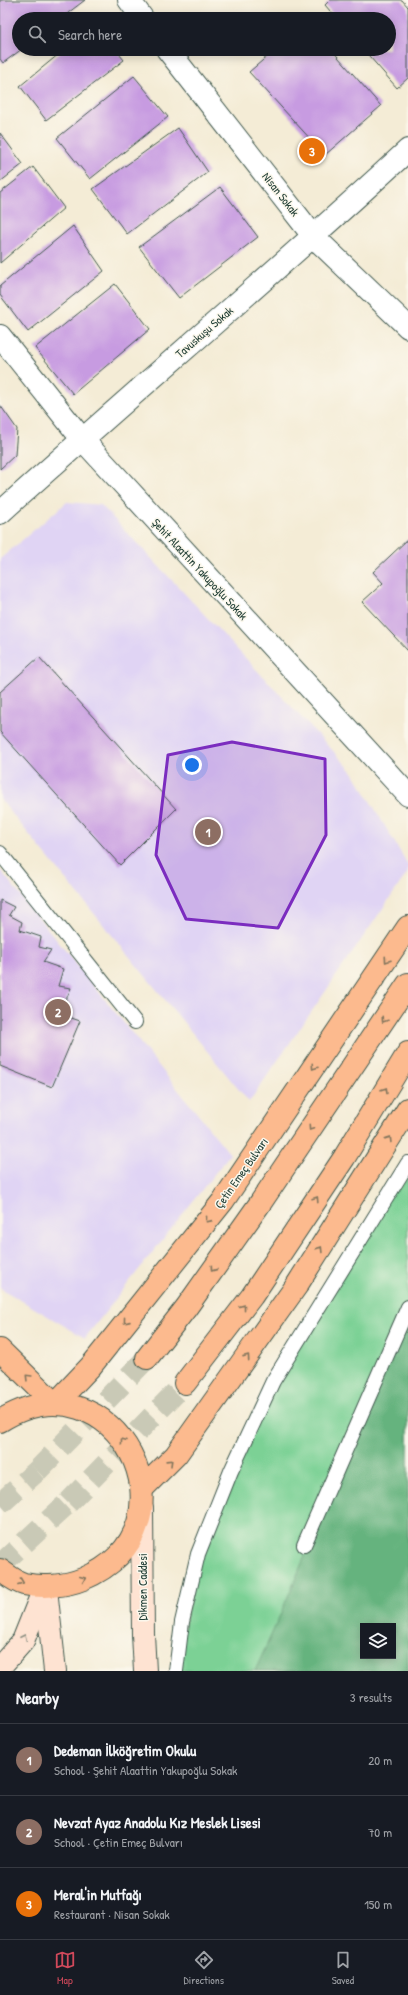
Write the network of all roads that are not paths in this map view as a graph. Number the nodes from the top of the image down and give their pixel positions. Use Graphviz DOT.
graph roads {
  1 [pos="128,0"];
  2 [pos="138,12"];
  3 [pos="172,56"];
  4 [pos="408,150"];
  5 [pos="314,237"];
  6 [pos="408,327"];
  7 [pos="0,336"];
  8 [pos="82,439"];
  9 [pos="0,513"];
  10 [pos="408,795"];
  11 [pos="0,853"];
  12 [pos="408,927"];
  13 [pos="408,984"];
  14 [pos="136,1022"];
  15 [pos="408,1053"];
  16 [pos="408,1109"];
  17 [pos="408,1163"];
  18 [pos="408,1308"];
  19 [pos="0,1350"];
  20 [pos="147,1358"];
  21 [pos="186,1383"];
  22 [pos="55,1404"];
  23 [pos="0,1421"];
  24 [pos="142,1496"];
  25 [pos="304,1545"];
  26 [pos="0,1570"];
  27 [pos="45,1586"];
  28 [pos="0,1667"];
  29 [pos="55,1671"];
  30 [pos="145,1671"];
  31 [pos="176,1671"];
  1 -- 2 [label="street"];
  3 -- 5 [label="street, Nisan Sokak"];
  4 -- 5 [label="street, Tavuskuşu Sokak"];
  5 -- 6 [label="street, Nisan Sokak"];
  5 -- 8 [label="street, Tavuskuşu Sokak"];
  7 -- 8 [label="street, Şehit Alaattin Yakupoğlu Sokak"];
  8 -- 9 [label="street, Tavuskuşu Sokak"];
  8 -- 10 [label="street, Şehit Alaattin Yakupoğlu Sokak"];
  11 -- 14 [label="lane"];
  12 -- 22 [label="main road, Çetin Emeç Bulvarı, one-way"];
  13 -- 20 [label="main road, one-way"];
  21 -- 15 [label="main road, one-way"];
  24 -- 16 [label="main road, one-way"];
  17 -- 31 [label="lane"];
  18 -- 25 [label="lane"];
  22 -- 19 [label="main road, one-way"];
  22 -- 23 [label="main road, Dikmen Caddesi"];
  24 -- 22 [label="main road, Dikmen Caddesi, one-way"];
  27 -- 24 [label="main road, Dikmen Caddesi, one-way"];
  24 -- 30 [label="main road, Dikmen Caddesi"];
  26 -- 27 [label="main road, Dikmen Caddesi, one-way"];
  28 -- 27 [label="main road, one-way"];
  27 -- 29 [label="main road"];
}
